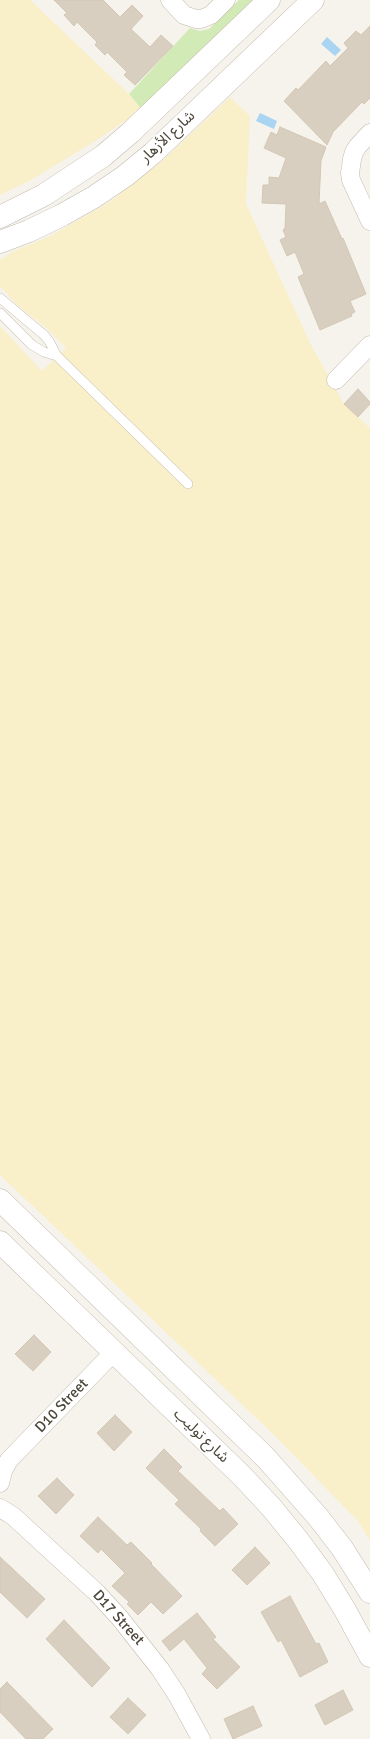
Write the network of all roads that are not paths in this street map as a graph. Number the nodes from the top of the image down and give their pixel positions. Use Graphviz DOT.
graph roads {
  1 [pos="170,0"];
  2 [pos="226,0"];
  3 [pos="269,0"];
  4 [pos="313,0"];
  5 [pos="370,133"];
  6 [pos="0,217"];
  7 [pos="370,221"];
  8 [pos="0,242"];
  9 [pos="0,298"];
  10 [pos="0,313"];
  11 [pos="370,345"];
  12 [pos="57,356"];
  13 [pos="336,380"];
  14 [pos="188,484"];
  15 [pos="0,1200"];
  16 [pos="0,1242"];
  17 [pos="114,1352"];
  18 [pos="216,1408"];
  19 [pos="4,1462"];
  20 [pos="0,1484"];
  21 [pos="0,1488"];
  22 [pos="6,1512"];
  23 [pos="370,1592"];
  24 [pos="370,1656"];
  25 [pos="201,1739"];
  1 -- 2 [label="street"];
  3 -- 6 [label="street, شارع الأزهار"];
  4 -- 8 [label="street, شارع الأزهار"];
  5 -- 7 [label="street"];
  9 -- 12 [label="lane"];
  10 -- 12 [label="lane"];
  11 -- 13 [label="street"];
  12 -- 14 [label="lane"];
  15 -- 18 [label="street, شارع توليب"];
  16 -- 17 [label="street, شارع توليب"];
  17 -- 18 [label="street"];
  17 -- 19 [label="street, D10 Street"];
  17 -- 24 [label="street, شارع توليب"];
  18 -- 23 [label="street, شارع توليب"];
  19 -- 20 [label="street, D10 Street"];
  20 -- 21 [label="street, D10 Street"];
  21 -- 22 [label="street, D17 Street"];
  22 -- 25 [label="street, D17 Street"];
}
